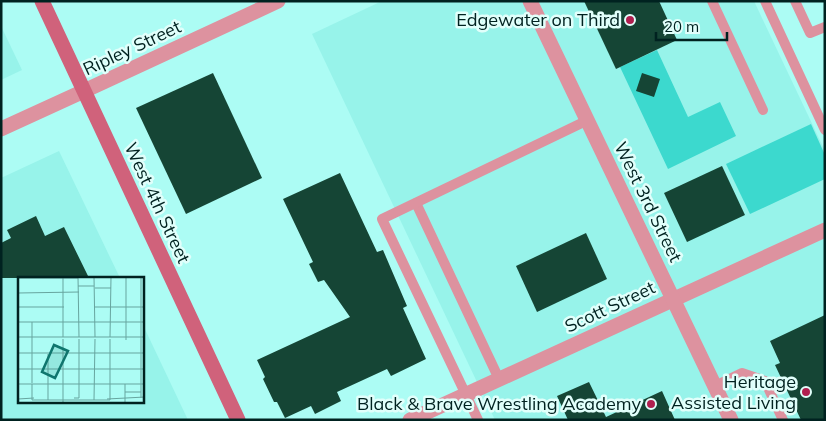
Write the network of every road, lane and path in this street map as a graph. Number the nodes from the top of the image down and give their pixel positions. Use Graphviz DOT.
graph roads {
  1 [pos="42,1"];
  2 [pos="278,1"];
  3 [pos="530,1"];
  4 [pos="712,1"];
  5 [pos="765,1"];
  6 [pos="795,1"];
  7 [pos="825,27"];
  8 [pos="84,91"];
  9 [pos="763,110"];
  10 [pos="588,120"];
  11 [pos="1,129"];
  12 [pos="825,130"];
  13 [pos="416,203"];
  14 [pos="825,230"];
  15 [pos="674,298"];
  16 [pos="499,379"];
  17 [pos="715,386"];
  18 [pos="466,394"];
  19 [pos="238,420"];
  20 [pos="410,420"];
  21 [pos="478,420"];
  22 [pos="731,420"];
  23 [pos="783,420"];
  1 -- 8 [label="main road, West 4th Street"];
  2 -- 8 [label="street, Ripley Street"];
  3 -- 10 [label="street, West 3rd Street"];
  4 -- 9 [label="lane"];
  5 -- 12 [label="lane"];
  6 -- 7 [label="lane"];
  8 -- 11 [label="street, Ripley Street"];
  8 -- 19 [label="main road, West 4th Street"];
  10 -- 13 [label="lane"];
  10 -- 15 [label="street, West 3rd Street"];
  13 -- 16 [label="lane"];
  13 -- 18 [label="lane"];
  14 -- 15 [label="street, Scott Street"];
  15 -- 16 [label="street, Scott Street"];
  15 -- 17 [label="street, West 3rd Street"];
  16 -- 18 [label="street, Scott Street"];
  17 -- 22 [label="street, West 3rd Street"];
  17 -- 23 [label="lane"];
  18 -- 20 [label="street, Scott Street"];
  18 -- 21 [label="lane"];
}
